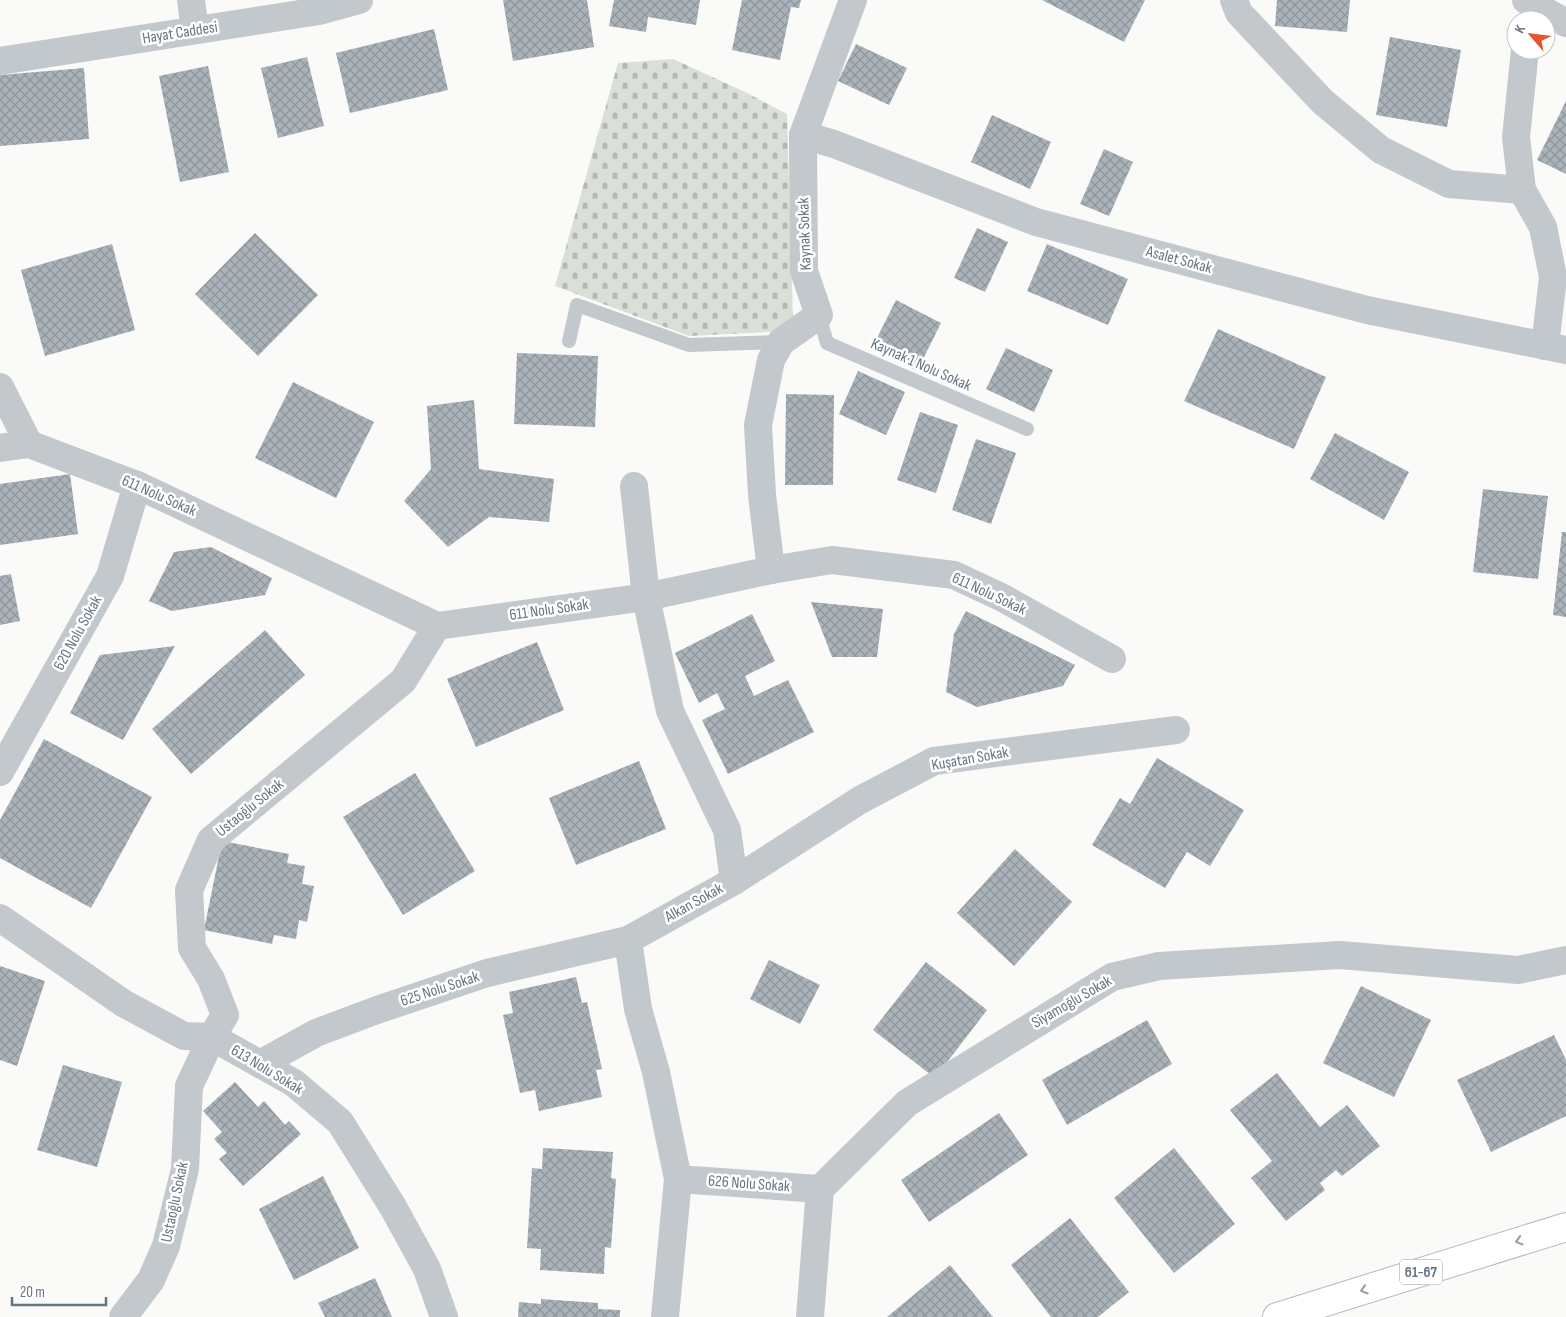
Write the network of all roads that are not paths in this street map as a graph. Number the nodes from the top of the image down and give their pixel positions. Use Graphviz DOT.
graph roads {
  1 [pos="191,0"];
  2 [pos="359,0"];
  3 [pos="853,0"];
  4 [pos="1234,0"];
  5 [pos="1529,8"];
  6 [pos="1566,24"];
  7 [pos="195,30"];
  8 [pos="1524,60"];
  9 [pos="0,61"];
  10 [pos="803,135"];
  11 [pos="1522,190"];
  12 [pos="819,315"];
  13 [pos="569,341"];
  14 [pos="781,342"];
  15 [pos="1556,348"];
  16 [pos="0,387"];
  17 [pos="1026,429"];
  18 [pos="29,444"];
  19 [pos="0,448"];
  20 [pos="137,485"];
  21 [pos="634,486"];
  22 [pos="771,570"];
  23 [pos="646,596"];
  24 [pos="437,626"];
  25 [pos="1112,660"];
  26 [pos="1176,730"];
  27 [pos="0,772"];
  28 [pos="734,881"];
  29 [pos="0,918"];
  30 [pos="628,940"];
  31 [pos="1566,960"];
  32 [pos="212,1037"];
  33 [pos="260,1064"];
  34 [pos="678,1179"];
  35 [pos="820,1189"];
  36 [pos="1566,1227"];
  37 [pos="123,1317"];
  38 [pos="444,1317"];
  39 [pos="665,1317"];
  40 [pos="810,1317"];
  41 [pos="1277,1317"];
  1 -- 7 [label="street"];
  2 -- 7 [label="street, Hayat Caddesi"];
  3 -- 10 [label="street, Kaynak Sokak"];
  4 -- 11 [label="street"];
  5 -- 6 [label="street"];
  7 -- 9 [label="street, Hayat Caddesi"];
  8 -- 11 [label="street"];
  10 -- 12 [label="street, Kaynak Sokak"];
  10 -- 15 [label="street, Asalet Sokak"];
  11 -- 15 [label="street"];
  12 -- 14 [label="street"];
  12 -- 17 [label="lane, Kaynak 1 Nolu Sokak"];
  13 -- 14 [label="lane"];
  14 -- 22 [label="street"];
  16 -- 18 [label="street"];
  18 -- 19 [label="street, 611 Nolu Sokak"];
  18 -- 20 [label="street, 611 Nolu Sokak"];
  20 -- 24 [label="street, 611 Nolu Sokak"];
  20 -- 27 [label="street, 620 Nolu Sokak"];
  21 -- 23 [label="street, Alkan Sokak"];
  22 -- 23 [label="street, 611 Nolu Sokak"];
  22 -- 25 [label="street, 611 Nolu Sokak"];
  23 -- 24 [label="street, 611 Nolu Sokak"];
  23 -- 28 [label="street, Alkan Sokak"];
  24 -- 32 [label="street, Ustaoğlu Sokak"];
  26 -- 28 [label="street, Kuşatan Sokak"];
  28 -- 30 [label="street, Alkan Sokak"];
  29 -- 32 [label="street, 613 Nolu Sokak"];
  30 -- 33 [label="street, 625 Nolu Sokak"];
  30 -- 34 [label="street"];
  31 -- 35 [label="street, Siyamoğlu Sokak"];
  32 -- 33 [label="street, 613 Nolu Sokak"];
  32 -- 37 [label="street, Ustaoğlu Sokak"];
  33 -- 38 [label="street, 613 Nolu Sokak"];
  34 -- 35 [label="street, 626 Nolu Sokak"];
  34 -- 39 [label="street"];
  35 -- 40 [label="street"];
  36 -- 41 [label="main road, 61-67, one-way"];
}
